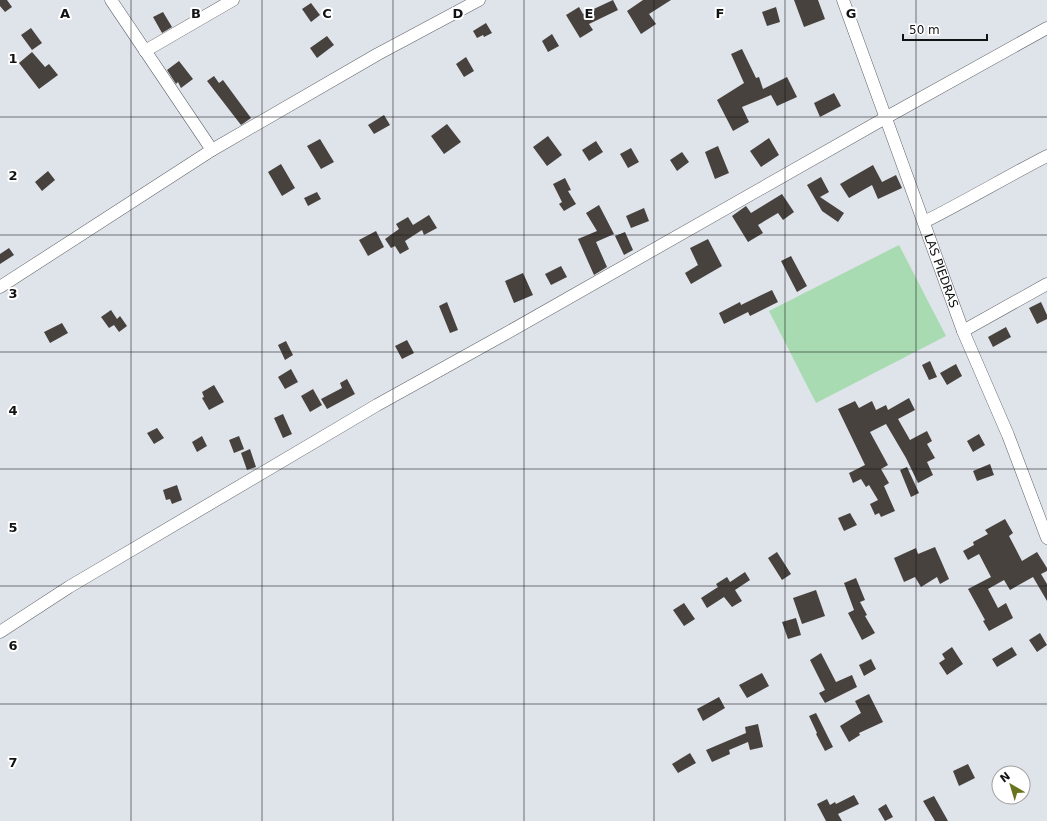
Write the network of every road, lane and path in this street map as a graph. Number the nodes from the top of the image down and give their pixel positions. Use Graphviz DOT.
graph roads {
  1 [pos="111,0"];
  2 [pos="233,0"];
  3 [pos="479,0"];
  4 [pos="843,0"];
  5 [pos="1047,28"];
  6 [pos="145,51"];
  7 [pos="887,117"];
  8 [pos="212,150"];
  9 [pos="1047,156"];
  10 [pos="924,222"];
  11 [pos="1047,284"];
  12 [pos="0,287"];
  13 [pos="963,331"];
  14 [pos="1047,538"];
  15 [pos="0,632"];
  1 -- 6 [label="street"];
  2 -- 6 [label="street"];
  3 -- 8 [label="street"];
  4 -- 7 [label="street, LAS PIEDRAS"];
  5 -- 7 [label="street"];
  6 -- 8 [label="street"];
  7 -- 10 [label="street, LAS PIEDRAS"];
  7 -- 15 [label="street"];
  8 -- 12 [label="street"];
  9 -- 10 [label="street"];
  10 -- 13 [label="street, LAS PIEDRAS"];
  11 -- 13 [label="street"];
  13 -- 14 [label="street, LAS PIEDRAS"];
}
